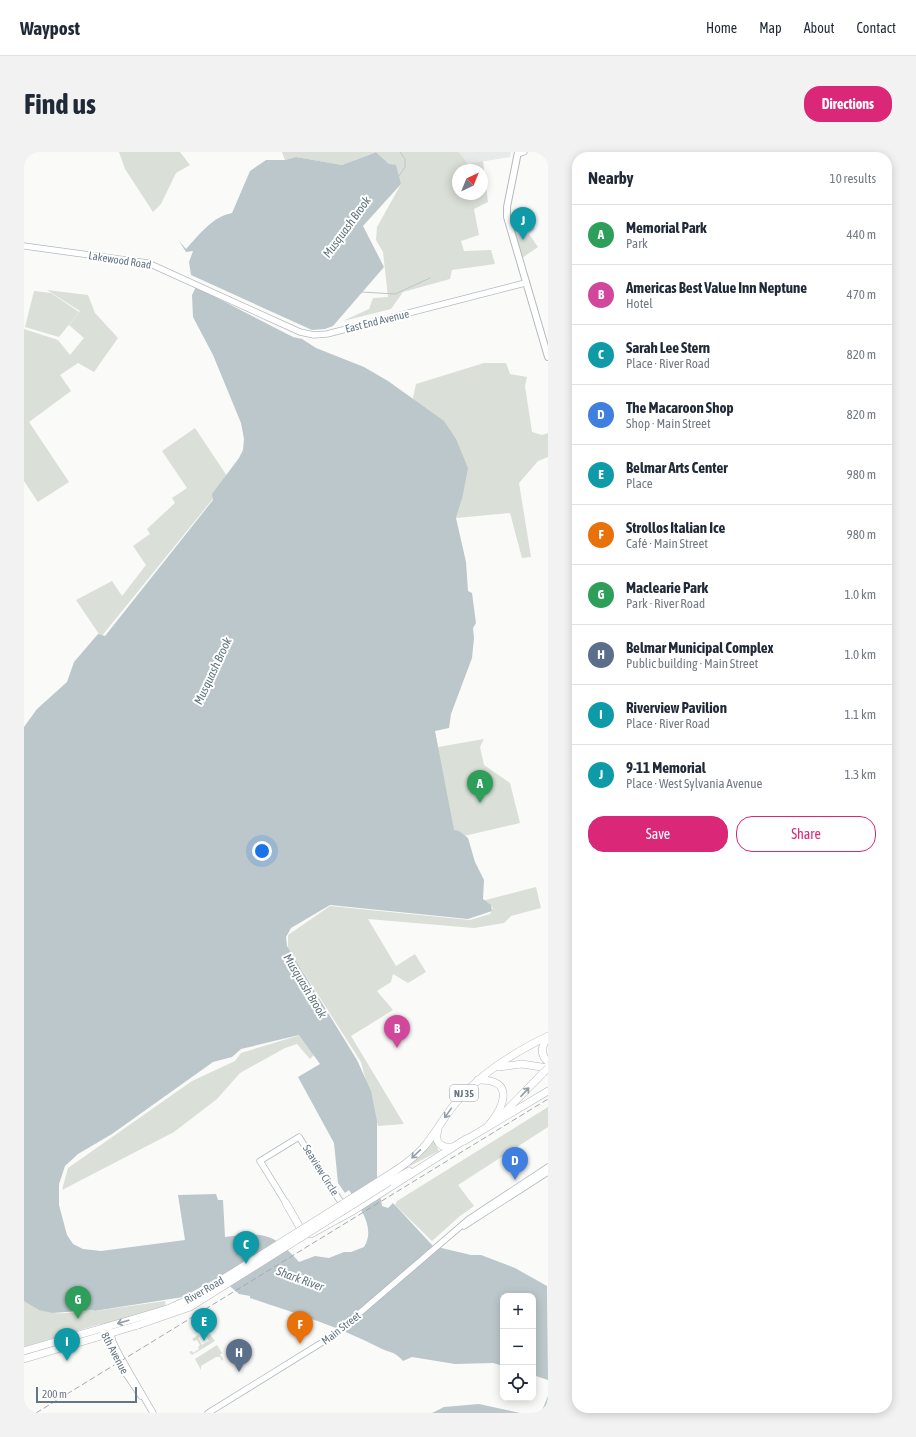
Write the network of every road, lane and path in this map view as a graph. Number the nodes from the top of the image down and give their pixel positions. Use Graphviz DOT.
graph roads {
  1 [pos="520,153"];
  2 [pos="24,246"];
  3 [pos="525,283"];
  4 [pos="233,300"];
  5 [pos="548,357"];
  6 [pos="548,1036"];
  7 [pos="548,1062"];
  8 [pos="496,1067"];
  9 [pos="546,1069"];
  10 [pos="478,1080"];
  11 [pos="548,1091"];
  12 [pos="439,1126"];
  13 [pos="486,1128"];
  14 [pos="466,1139"];
  15 [pos="452,1147"];
  16 [pos="548,1167"];
  17 [pos="548,1172"];
  18 [pos="389,1182"];
  19 [pos="286,1204"];
  20 [pos="342,1204"];
  21 [pos="462,1226"];
  22 [pos="137,1322"];
  23 [pos="106,1331"];
  24 [pos="24,1352"];
  25 [pos="24,1359"];
  26 [pos="153,1413"];
  27 [pos="208,1413"];
  1 -- 3 [label="main road"];
  2 -- 4 [label="street, Lakewood Road"];
  3 -- 4 [label="street, East End Avenue"];
  3 -- 5 [label="main road"];
  6 -- 7 [label="highway"];
  6 -- 8 [label="highway, NJ 35"];
  8 -- 9 [label="highway"];
  8 -- 10 [label="highway, NJ 35"];
  13 -- 9 [label="highway, NJ 35, one-way"];
  10 -- 12 [label="highway, NJ 35, one-way"];
  10 -- 13 [label="highway"];
  11 -- 13 [label="highway"];
  12 -- 15 [label="highway"];
  12 -- 18 [label="highway, NJ 35, one-way"];
  13 -- 14 [label="highway, NJ 35"];
  14 -- 15 [label="highway, NJ 35"];
  14 -- 18 [label="highway"];
  15 -- 18 [label="highway, NJ 35"];
  16 -- 21 [label="street, Main Street"];
  17 -- 21 [label="street, Main Street"];
  18 -- 19 [label="highway"];
  18 -- 20 [label="highway, River Road / NJ 35, bridge"];
  18 -- 22 [label="highway, NJ 35, bridge"];
  19 -- 20 [label="street, Seaview Circle"];
  20 -- 22 [label="highway, River Road / NJ 35, bridge"];
  21 -- 27 [label="street, Main Street"];
  22 -- 23 [label="highway, River Road / NJ 35"];
  23 -- 24 [label="highway, River Road / NJ 35"];
  23 -- 25 [label="highway, River Road / NJ 35"];
  23 -- 26 [label="street, 8th Avenue"];
}
